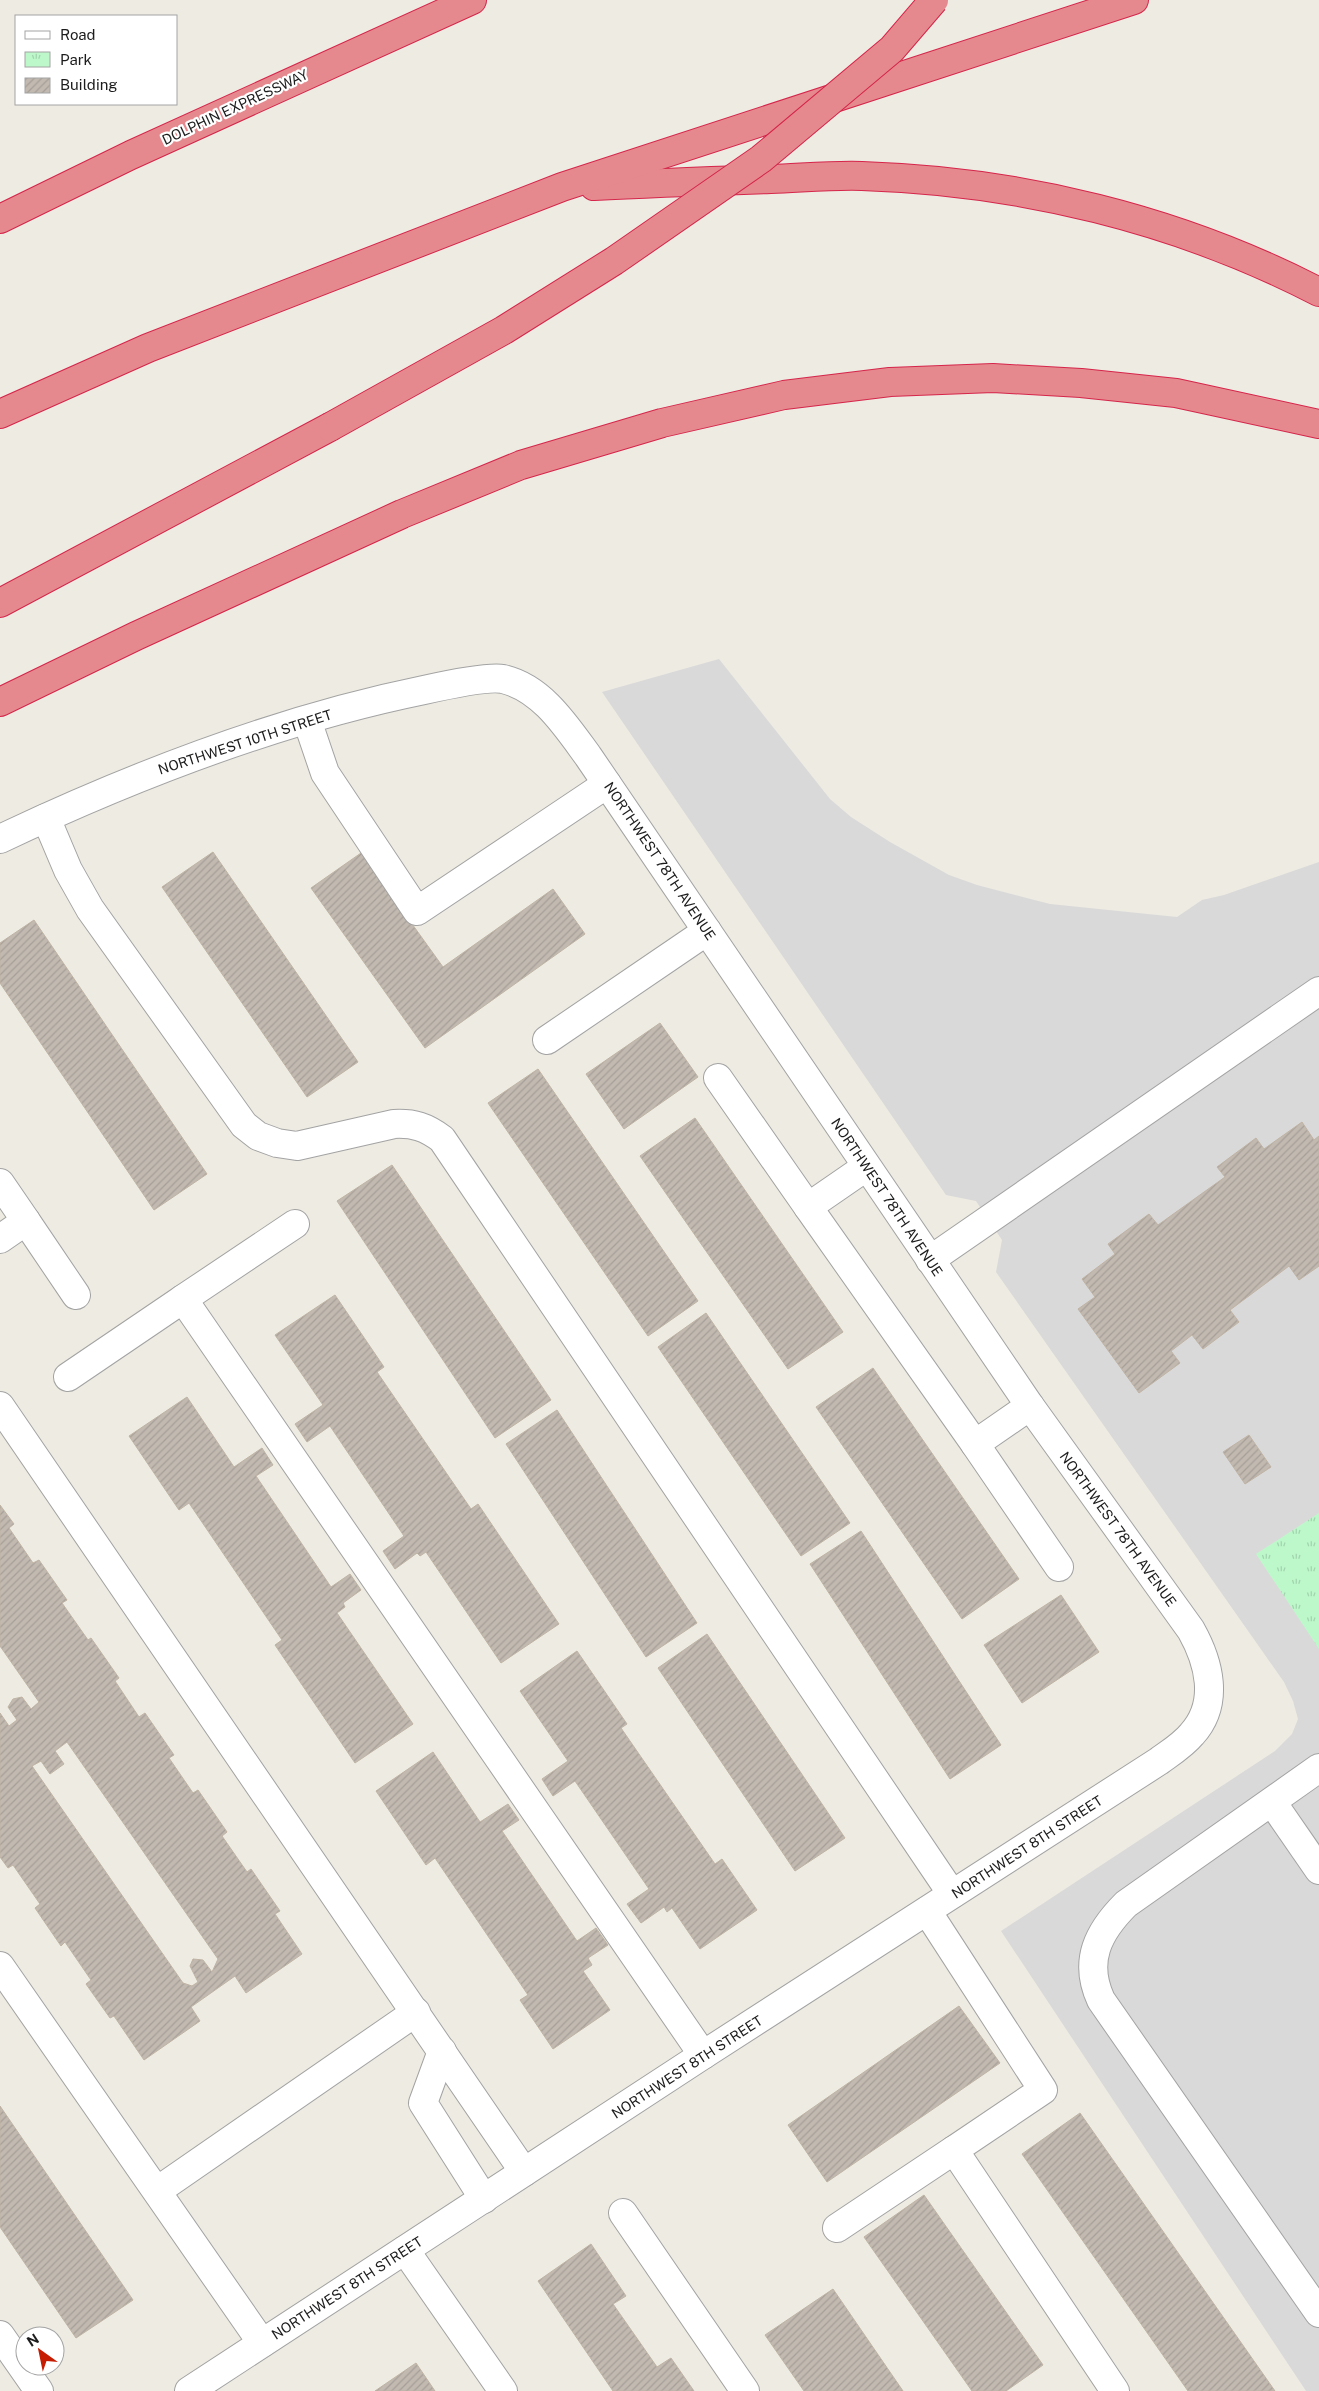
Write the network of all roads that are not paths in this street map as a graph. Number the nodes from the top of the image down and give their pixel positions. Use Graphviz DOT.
graph roads {
  1 [pos="472,0"];
  2 [pos="934,0"];
  3 [pos="1134,0"];
  4 [pos="562,187"];
  5 [pos="0,219"];
  6 [pos="1319,292"];
  7 [pos="0,414"];
  8 [pos="1319,424"];
  9 [pos="0,603"];
  10 [pos="500,679"];
  11 [pos="0,702"];
  12 [pos="306,720"];
  13 [pos="607,784"];
  14 [pos="46,818"];
  15 [pos="0,838"];
  16 [pos="707,931"];
  17 [pos="1319,991"];
  18 [pos="547,1040"];
  19 [pos="718,1078"];
  20 [pos="866,1167"];
  21 [pos="0,1183"];
  22 [pos="808,1206"];
  23 [pos="26,1221"];
  24 [pos="295,1224"];
  25 [pos="0,1239"];
  26 [pos="930,1260"];
  27 [pos="76,1295"];
  28 [pos="183,1299"];
  29 [pos="68,1377"];
  30 [pos="0,1406"];
  31 [pos="1030,1406"];
  32 [pos="975,1444"];
  33 [pos="1059,1567"];
  34 [pos="1184,1742"];
  35 [pos="1319,1768"];
  36 [pos="1272,1802"];
  37 [pos="1319,1870"];
  38 [pos="952,1894"];
  39 [pos="927,1911"];
  40 [pos="0,1966"];
  41 [pos="416,2012"];
  42 [pos="442,2051"];
  43 [pos="703,2055"];
  44 [pos="954,2150"];
  45 [pos="524,2172"];
  46 [pos="157,2191"];
  47 [pos="484,2199"];
  48 [pos="623,2213"];
  49 [pos="837,2228"];
  50 [pos="404,2250"];
  51 [pos="1319,2313"];
  52 [pos="0,2335"];
  53 [pos="262,2343"];
  54 [pos="39,2391"];
  55 [pos="189,2391"];
  56 [pos="503,2391"];
  57 [pos="745,2391"];
  58 [pos="1115,2391"];
  1 -- 5 [label="highway, DOLPHIN EXPRESSWAY"];
  2 -- 9 [label="highway, bridge"];
  3 -- 4 [label="highway"];
  4 -- 6 [label="highway"];
  4 -- 7 [label="highway"];
  8 -- 11 [label="highway"];
  10 -- 12 [label="street, NORTHWEST 10TH STREET"];
  10 -- 13 [label="street, NORTHWEST 78TH AVENUE"];
  12 -- 13 [label="street"];
  12 -- 14 [label="street, NORTHWEST 10TH STREET"];
  13 -- 16 [label="street, NORTHWEST 78TH AVENUE"];
  14 -- 15 [label="street, NORTHWEST 10TH STREET"];
  14 -- 38 [label="street"];
  16 -- 18 [label="street"];
  16 -- 20 [label="street, NORTHWEST 78TH AVENUE"];
  17 -- 26 [label="street"];
  19 -- 22 [label="street"];
  20 -- 22 [label="street"];
  20 -- 26 [label="street, NORTHWEST 78TH AVENUE"];
  21 -- 23 [label="street"];
  22 -- 32 [label="street"];
  23 -- 25 [label="street"];
  23 -- 27 [label="street"];
  24 -- 28 [label="street"];
  26 -- 31 [label="street, NORTHWEST 78TH AVENUE"];
  28 -- 29 [label="street"];
  28 -- 43 [label="street"];
  30 -- 41 [label="street"];
  31 -- 32 [label="street"];
  31 -- 34 [label="street, NORTHWEST 78TH AVENUE"];
  32 -- 33 [label="street"];
  34 -- 38 [label="street, NORTHWEST 8TH STREET"];
  35 -- 36 [label="street"];
  36 -- 37 [label="street"];
  36 -- 51 [label="street"];
  38 -- 39 [label="street, NORTHWEST 8TH STREET"];
  39 -- 43 [label="street, NORTHWEST 8TH STREET"];
  39 -- 44 [label="street"];
  40 -- 46 [label="street"];
  41 -- 42 [label="street"];
  41 -- 46 [label="street"];
  42 -- 45 [label="street"];
  42 -- 47 [label="street"];
  43 -- 45 [label="street, NORTHWEST 8TH STREET"];
  44 -- 49 [label="street"];
  44 -- 58 [label="street"];
  45 -- 47 [label="street, NORTHWEST 8TH STREET"];
  46 -- 53 [label="street"];
  47 -- 50 [label="street, NORTHWEST 8TH STREET"];
  48 -- 57 [label="street"];
  50 -- 53 [label="street, NORTHWEST 8TH STREET"];
  50 -- 56 [label="street"];
  52 -- 54 [label="street"];
  53 -- 55 [label="street, NORTHWEST 8TH STREET"];
}
